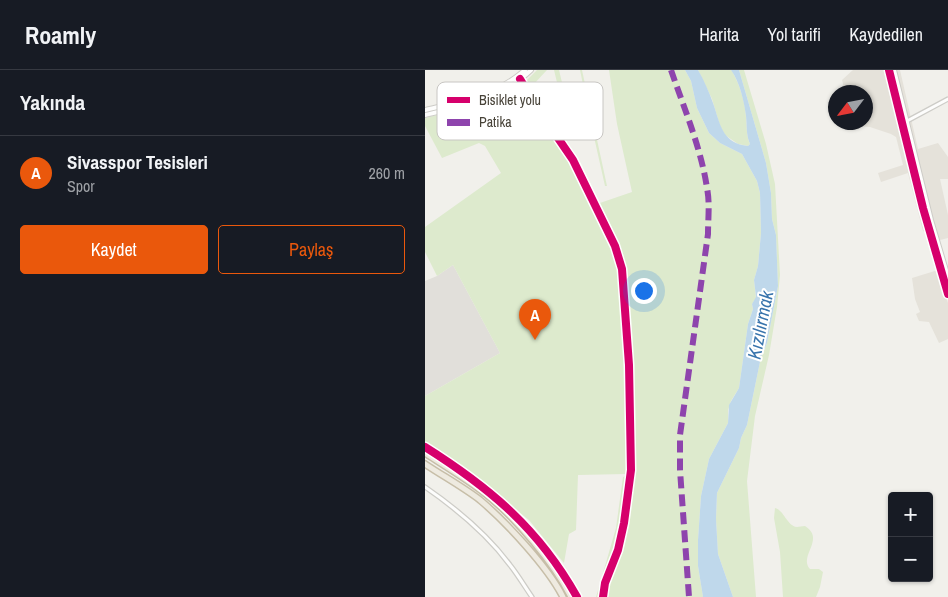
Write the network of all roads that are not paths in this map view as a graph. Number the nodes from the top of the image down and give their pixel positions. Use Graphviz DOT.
graph roads {
  1 [pos="517,70"];
  2 [pos="525,70"];
  3 [pos="531,70"];
  4 [pos="889,70"];
  5 [pos="894,70"];
  6 [pos="520,77"];
  7 [pos="510,82"];
  8 [pos="513,82"];
  9 [pos="523,82"];
  10 [pos="948,99"];
  11 [pos="907,121"];
  12 [pos="559,140"];
  13 [pos="948,277"];
  14 [pos="948,294"];
  15 [pos="425,447"];
  16 [pos="425,453"];
  17 [pos="425,464"];
  18 [pos="425,487"];
  19 [pos="532,597"];
  20 [pos="563,597"];
  21 [pos="571,597"];
  22 [pos="577,597"];
  23 [pos="603,597"];
  1 -- 6 [label="street"];
  2 -- 6 [label="street"];
  3 -- 6 [label="street"];
  4 -- 14 [label="street"];
  5 -- 11 [label="street"];
  6 -- 7 [label="street"];
  6 -- 8 [label="street"];
  6 -- 9 [label="street"];
  10 -- 11 [label="street"];
  11 -- 13 [label="street"];
  12 -- 23 [label="street"];
  15 -- 22 [label="street"];
  16 -- 21 [label="highway"];
  17 -- 20 [label="highway"];
  18 -- 19 [label="street"];
}
